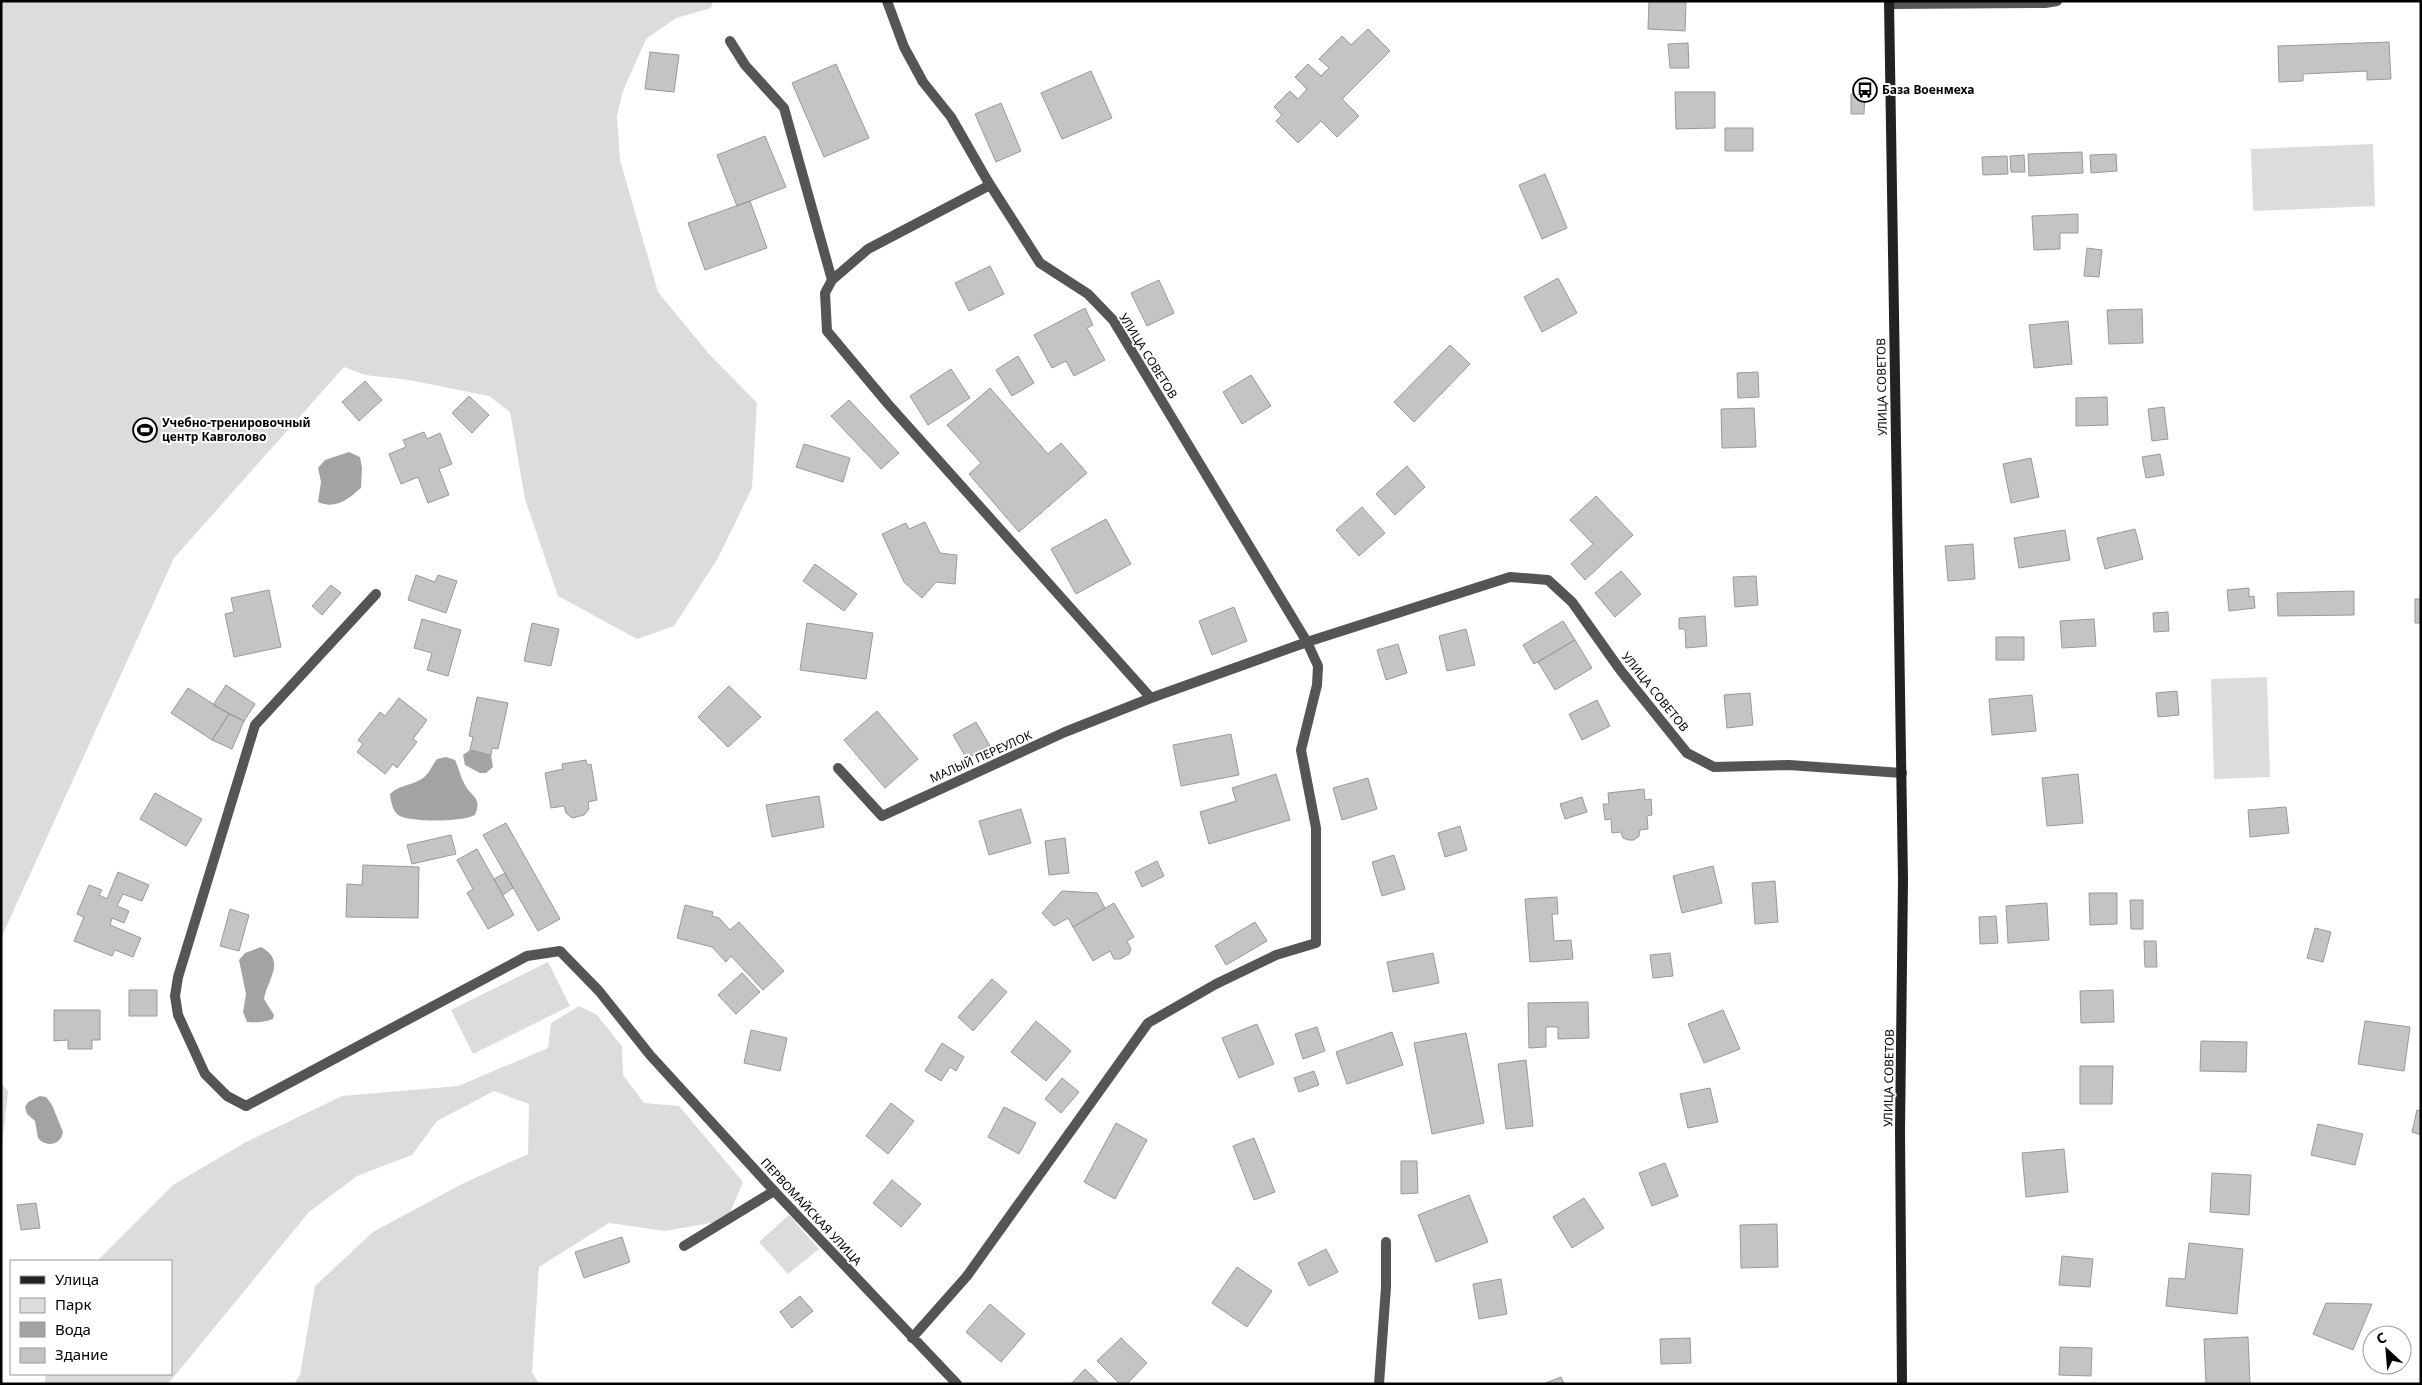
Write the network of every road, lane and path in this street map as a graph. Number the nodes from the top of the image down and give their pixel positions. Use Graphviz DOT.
graph roads {
  1 [pos="887,1"];
  2 [pos="2057,1"];
  3 [pos="1889,2"];
  4 [pos="730,40"];
  5 [pos="990,185"];
  6 [pos="832,280"];
  7 [pos="376,594"];
  8 [pos="1307,642"];
  9 [pos="1151,698"];
  10 [pos="838,768"];
  11 [pos="1902,773"];
  12 [pos="774,1192"];
  13 [pos="1386,1242"];
  14 [pos="684,1246"];
  15 [pos="912,1338"];
  16 [pos="957,1384"];
  17 [pos="1379,1384"];
  18 [pos="1902,1384"];
  1 -- 5 [label="street, УЛИЦА СОВЕТОВ"];
  2 -- 3 [label="street"];
  3 -- 11 [label="main road, УЛИЦА СОВЕТОВ"];
  4 -- 6 [label="street"];
  5 -- 6 [label="street"];
  5 -- 8 [label="street, УЛИЦА СОВЕТОВ"];
  6 -- 9 [label="street"];
  7 -- 12 [label="street, ПЕРВОМАЙСКАЯ УЛИЦА"];
  8 -- 9 [label="street, УЛИЦА СОВЕТОВ"];
  8 -- 11 [label="street, УЛИЦА СОВЕТОВ"];
  8 -- 15 [label="street, УЛИЦА СОВЕТОВ"];
  9 -- 10 [label="street, МАЛЫЙ ПЕРЕУЛОК"];
  11 -- 18 [label="main road, УЛИЦА СОВЕТОВ"];
  12 -- 14 [label="street"];
  12 -- 15 [label="street, ПЕРВОМАЙСКАЯ УЛИЦА"];
  13 -- 17 [label="street"];
  15 -- 16 [label="street, ПЕРВОМАЙСКАЯ УЛИЦА"];
}
